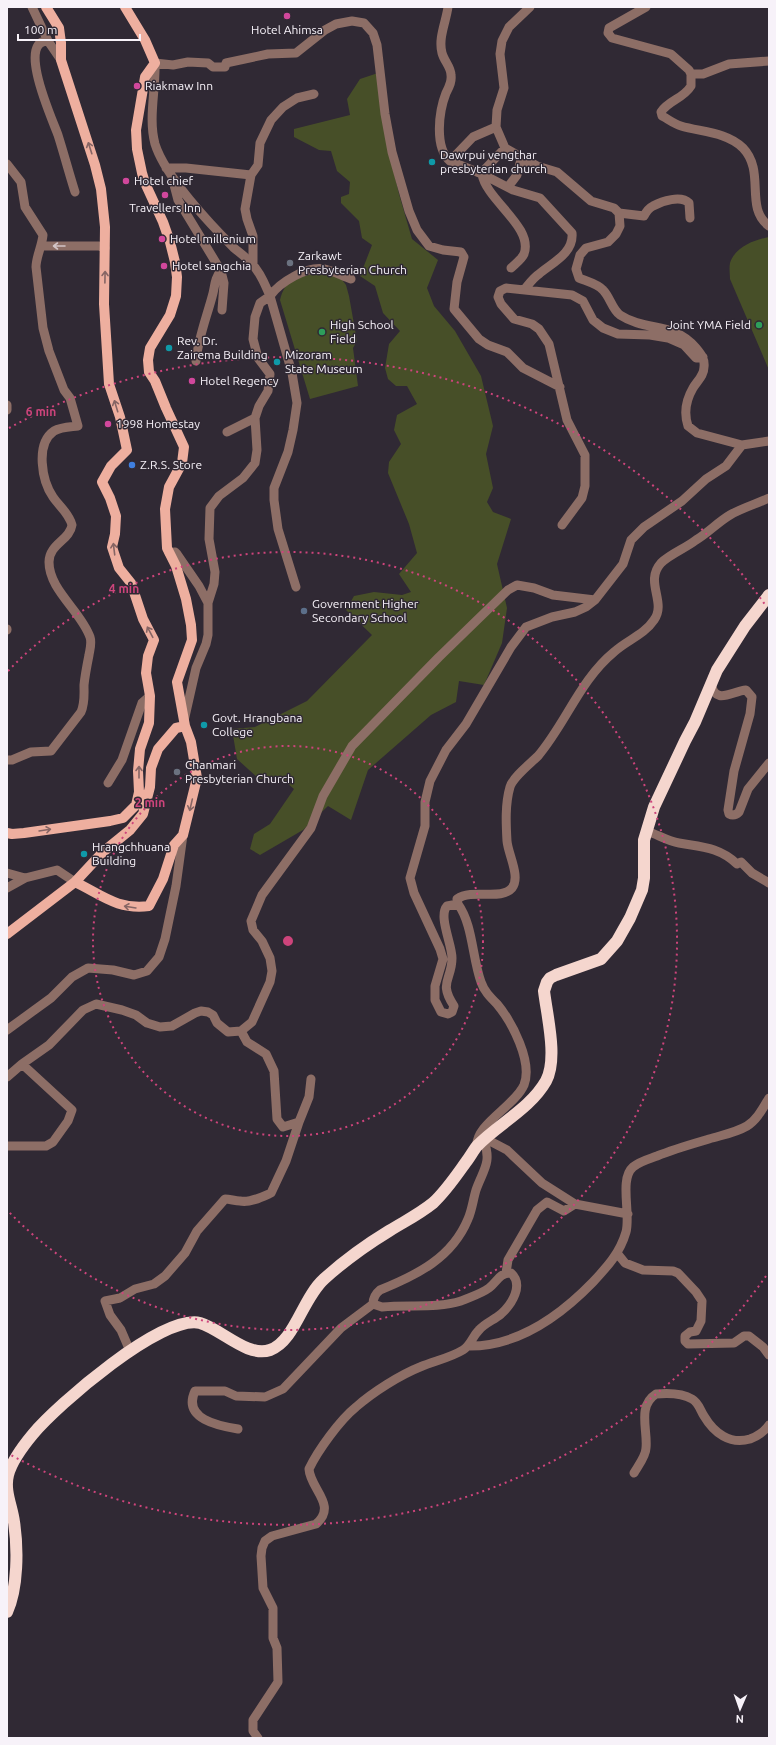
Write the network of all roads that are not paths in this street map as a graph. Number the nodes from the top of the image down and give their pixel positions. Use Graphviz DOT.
graph roads {
  1 [pos="32,7"];
  2 [pos="46,7"];
  3 [pos="125,7"];
  4 [pos="448,7"];
  5 [pos="530,7"];
  6 [pos="646,7"];
  7 [pos="48,41"];
  8 [pos="61,60"];
  9 [pos="769,61"];
  10 [pos="155,63"];
  11 [pos="691,74"];
  12 [pos="314,94"];
  13 [pos="496,128"];
  14 [pos="505,148"];
  15 [pos="450,160"];
  16 [pos="529,162"];
  17 [pos="7,164"];
  18 [pos="166,168"];
  19 [pos="482,174"];
  20 [pos="251,175"];
  21 [pos="172,176"];
  22 [pos="508,187"];
  23 [pos="75,192"];
  24 [pos="619,213"];
  25 [pos="690,218"];
  26 [pos="769,226"];
  27 [pos="42,246"];
  28 [pos="105,248"];
  29 [pos="253,264"];
  30 [pos="511,268"];
  31 [pos="221,271"];
  32 [pos="351,279"];
  33 [pos="524,290"];
  34 [pos="270,296"];
  35 [pos="222,310"];
  36 [pos="702,357"];
  37 [pos="196,361"];
  38 [pos="560,387"];
  39 [pos="7,405"];
  40 [pos="7,410"];
  41 [pos="255,418"];
  42 [pos="227,432"];
  43 [pos="769,441"];
  44 [pos="742,445"];
  45 [pos="769,498"];
  46 [pos="562,526"];
  47 [pos="169,553"];
  48 [pos="296,587"];
  49 [pos="769,596"];
  50 [pos="595,600"];
  51 [pos="208,603"];
  52 [pos="711,683"];
  53 [pos="150,696"];
  54 [pos="185,724"];
  55 [pos="7,760"];
  56 [pos="769,763"];
  57 [pos="108,783"];
  58 [pos="646,831"];
  59 [pos="7,833"];
  60 [pos="183,835"];
  61 [pos="7,874"];
  62 [pos="25,878"];
  63 [pos="75,882"];
  64 [pos="769,883"];
  65 [pos="7,888"];
  66 [pos="458,904"];
  67 [pos="7,934"];
  68 [pos="7,1030"];
  69 [pos="241,1031"];
  70 [pos="22,1064"];
  71 [pos="7,1077"];
  72 [pos="311,1079"];
  73 [pos="769,1098"];
  74 [pos="299,1122"];
  75 [pos="482,1142"];
  76 [pos="7,1146"];
  77 [pos="576,1204"];
  78 [pos="628,1214"];
  79 [pos="617,1252"];
  80 [pos="506,1273"];
  81 [pos="373,1304"];
  82 [pos="470,1346"];
  83 [pos="130,1351"];
  84 [pos="769,1355"];
  85 [pos="769,1425"];
  86 [pos="238,1429"];
  87 [pos="634,1474"];
  88 [pos="7,1612"];
  89 [pos="258,1738"];
  1 -- 7 [label="street"];
  2 -- 8 [label="main road"];
  3 -- 10 [label="main road"];
  4 -- 15 [label="street"];
  5 -- 13 [label="street"];
  6 -- 11 [label="street"];
  7 -- 8 [label="street"];
  7 -- 23 [label="street"];
  28 -- 8 [label="main road, one-way"];
  9 -- 11 [label="street"];
  10 -- 18 [label="street"];
  10 -- 38 [label="street"];
  10 -- 47 [label="main road"];
  11 -- 26 [label="street"];
  12 -- 20 [label="street"];
  13 -- 14 [label="street"];
  13 -- 15 [label="street"];
  14 -- 16 [label="street"];
  14 -- 19 [label="street"];
  15 -- 19 [label="street"];
  16 -- 22 [label="street"];
  16 -- 24 [label="street"];
  17 -- 27 [label="street"];
  18 -- 20 [label="street"];
  18 -- 21 [label="street"];
  19 -- 22 [label="street"];
  19 -- 30 [label="street"];
  20 -- 29 [label="street"];
  21 -- 29 [label="street"];
  21 -- 31 [label="street"];
  22 -- 33 [label="street"];
  24 -- 25 [label="street"];
  24 -- 36 [label="street"];
  28 -- 27 [label="street, one-way"];
  27 -- 55 [label="street"];
  53 -- 28 [label="main road, one-way"];
  29 -- 34 [label="street"];
  31 -- 35 [label="street"];
  31 -- 37 [label="street"];
  32 -- 34 [label="street"];
  33 -- 36 [label="street"];
  33 -- 38 [label="street"];
  34 -- 41 [label="street"];
  34 -- 48 [label="street"];
  36 -- 44 [label="street"];
  38 -- 46 [label="street"];
  39 -- 40 [label="street"];
  41 -- 42 [label="street"];
  41 -- 51 [label="street"];
  43 -- 44 [label="street"];
  44 -- 50 [label="street"];
  45 -- 66 [label="street"];
  47 -- 51 [label="street"];
  47 -- 54 [label="main road"];
  49 -- 52 [label="highway"];
  50 -- 66 [label="street"];
  50 -- 69 [label="street"];
  51 -- 54 [label="street"];
  52 -- 56 [label="street"];
  52 -- 58 [label="highway"];
  53 -- 57 [label="street"];
  59 -- 53 [label="main road, one-way"];
  54 -- 60 [label="main road, one-way"];
  54 -- 63 [label="main road"];
  58 -- 64 [label="street"];
  58 -- 75 [label="highway"];
  60 -- 63 [label="main road, one-way"];
  60 -- 68 [label="street"];
  61 -- 62 [label="street"];
  62 -- 63 [label="street"];
  62 -- 65 [label="street"];
  63 -- 67 [label="main road"];
  66 -- 75 [label="street"];
  69 -- 70 [label="street"];
  69 -- 74 [label="street"];
  70 -- 71 [label="street"];
  70 -- 76 [label="street"];
  72 -- 74 [label="street"];
  73 -- 78 [label="street"];
  74 -- 83 [label="street"];
  75 -- 77 [label="street"];
  75 -- 81 [label="street"];
  75 -- 83 [label="highway"];
  77 -- 78 [label="street"];
  77 -- 80 [label="street"];
  78 -- 79 [label="street"];
  79 -- 82 [label="street"];
  79 -- 84 [label="street"];
  80 -- 81 [label="street"];
  80 -- 82 [label="street"];
  81 -- 86 [label="street"];
  82 -- 89 [label="street"];
  83 -- 88 [label="highway"];
  85 -- 87 [label="street"];
}
